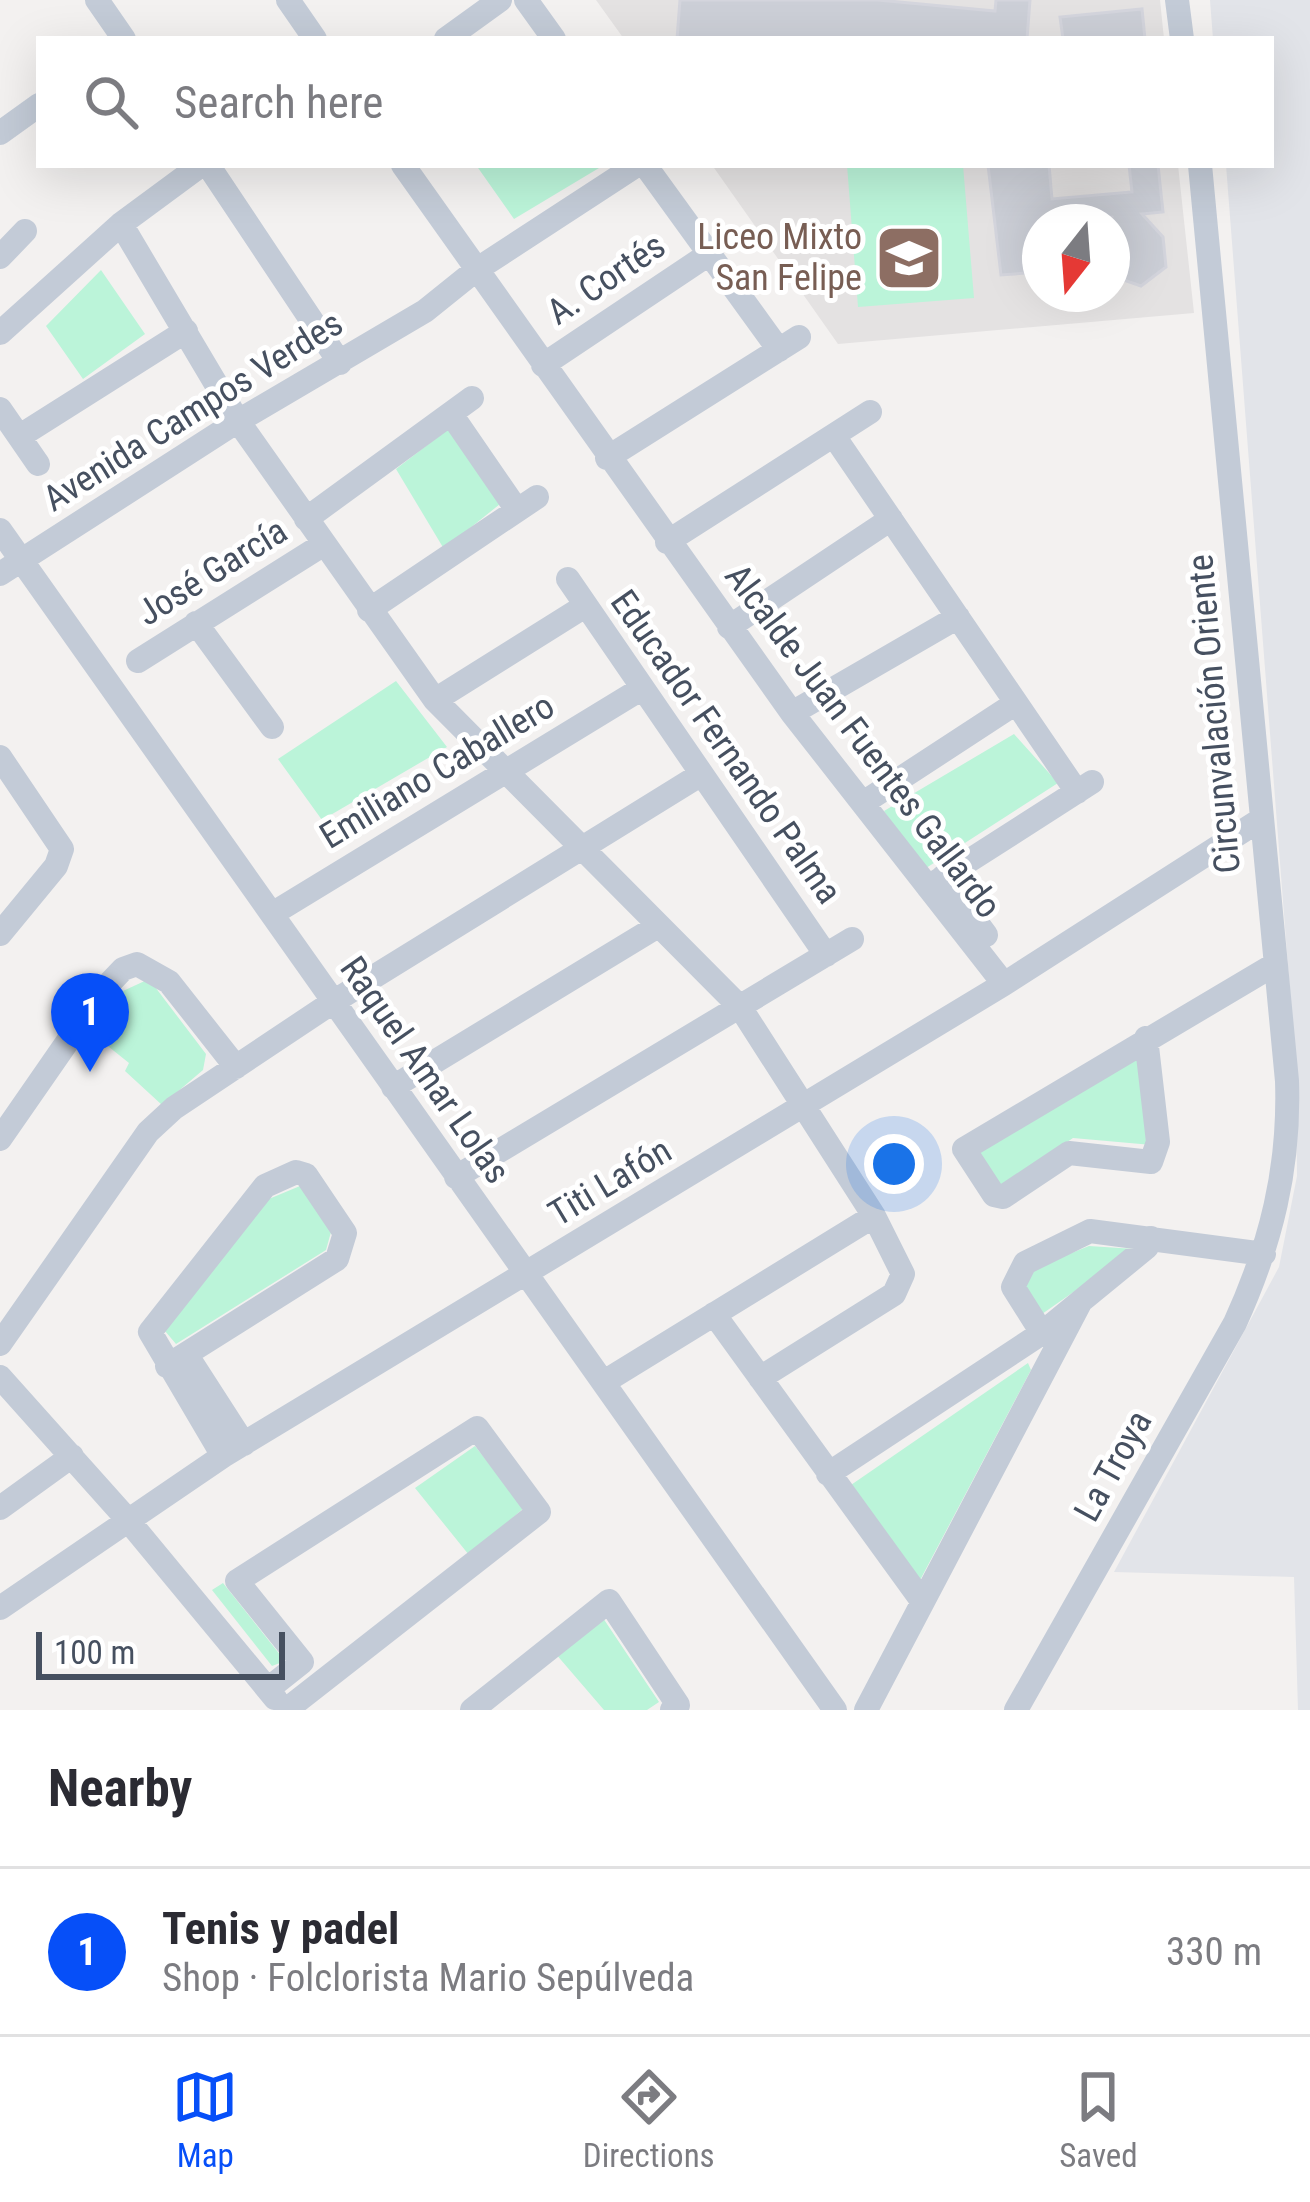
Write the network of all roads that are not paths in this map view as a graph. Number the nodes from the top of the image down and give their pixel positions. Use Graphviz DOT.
graph roads {
  1 [pos="97,0"];
  2 [pos="500,0"];
  3 [pos="526,0"];
  4 [pos="1177,0"];
  5 [pos="290,1"];
  6 [pos="122,36"];
  7 [pos="313,36"];
  8 [pos="450,36"];
  9 [pos="552,36"];
  10 [pos="1182,36"];
  11 [pos="36,107"];
  12 [pos="0,133"];
  13 [pos="201,168"];
  14 [pos="207,168"];
  15 [pos="405,168"];
  16 [pos="636,168"];
  17 [pos="643,168"];
  18 [pos="1200,168"];
  19 [pos="121,224"];
  20 [pos="25,231"];
  21 [pos="709,254"];
  22 [pos="0,257"];
  23 [pos="476,270"];
  24 [pos="186,331"];
  25 [pos="0,333"];
  26 [pos="340,362"];
  27 [pos="543,365"];
  28 [pos="0,409"];
  29 [pos="870,412"];
  30 [pos="238,421"];
  31 [pos="20,436"];
  32 [pos="834,436"];
  33 [pos="608,458"];
  34 [pos="38,464"];
  35 [pos="306,519"];
  36 [pos="891,519"];
  37 [pos="0,530"];
  38 [pos="667,542"];
  39 [pos="323,544"];
  40 [pos="22,559"];
  41 [pos="0,574"];
  42 [pos="568,579"];
  43 [pos="585,607"];
  44 [pos="369,610"];
  45 [pos="958,617"];
  46 [pos="196,622"];
  47 [pos="729,627"];
  48 [pos="138,661"];
  49 [pos="641,689"];
  50 [pos="435,700"];
  51 [pos="1016,703"];
  52 [pos="791,713"];
  53 [pos="272,727"];
  54 [pos="0,757"];
  55 [pos="502,772"];
  56 [pos="700,775"];
  57 [pos="863,803"];
  58 [pos="1259,820"];
  59 [pos="579,848"];
  60 [pos="935,882"];
  61 [pos="272,914"];
  62 [pos="658,926"];
  63 [pos="0,934"];
  64 [pos="852,939"];
  65 [pos="826,955"];
  66 [pos="1272,965"];
  67 [pos="1010,980"];
  68 [pos="333,1002"];
  69 [pos="740,1006"];
  70 [pos="1146,1038"];
  71 [pos="236,1067"];
  72 [pos="393,1087"];
  73 [pos="803,1105"];
  74 [pos="0,1139"];
  75 [pos="456,1177"];
  76 [pos="874,1216"];
  77 [pos="1149,1242"];
  78 [pos="1262,1261"];
  79 [pos="526,1275"];
  80 [pos="1082,1301"];
  81 [pos="714,1314"];
  82 [pos="4,1329"];
  83 [pos="1042,1333"];
  84 [pos="176,1360"];
  85 [pos="760,1378"];
  86 [pos="604,1382"];
  87 [pos="5,1390"];
  88 [pos="234,1450"];
  89 [pos="72,1456"];
  90 [pos="828,1474"];
  91 [pos="0,1508"];
  92 [pos="128,1519"];
  93 [pos="922,1601"];
  94 [pos="0,1609"];
  95 [pos="302,1662"];
  96 [pos="319,1684"];
  97 [pos="268,1689"];
  98 [pos="285,1710"];
  99 [pos="472,1710"];
  100 [pos="672,1710"];
  101 [pos="835,1710"];
  102 [pos="866,1710"];
  103 [pos="1016,1710"];
  1 -- 6 [label="street"];
  2 -- 8 [label="street"];
  3 -- 9 [label="street"];
  4 -- 10 [label="street"];
  5 -- 7 [label="street"];
  11 -- 12 [label="street"];
  13 -- 19 [label="street"];
  14 -- 26 [label="street"];
  15 -- 23 [label="street, Alcalde Juan Fuentes Gallardo"];
  16 -- 23 [label="street, Avenida Campos Verdes"];
  17 -- 21 [label="street"];
  18 -- 58 [label="street, Circunvalación Oriente"];
  19 -- 24 [label="street"];
  19 -- 25 [label="street"];
  20 -- 22 [label="street"];
  21 -- 27 [label="street, A. Cortés"];
  21 -- 33 [label="street"];
  23 -- 26 [label="street, Avenida Campos Verdes"];
  23 -- 27 [label="street, Alcalde Juan Fuentes Gallardo"];
  24 -- 30 [label="street"];
  24 -- 31 [label="street"];
  26 -- 30 [label="street, Avenida Campos Verdes"];
  27 -- 33 [label="street, Alcalde Juan Fuentes Gallardo"];
  28 -- 31 [label="street"];
  29 -- 32 [label="street"];
  30 -- 35 [label="street"];
  30 -- 40 [label="street, Avenida Campos Verdes"];
  31 -- 34 [label="street"];
  32 -- 36 [label="street"];
  32 -- 38 [label="street"];
  33 -- 38 [label="street, Alcalde Juan Fuentes Gallardo"];
  35 -- 39 [label="street"];
  35 -- 44 [label="street"];
  36 -- 45 [label="street"];
  36 -- 47 [label="street"];
  37 -- 40 [label="street, Raquel Amar Lolas"];
  38 -- 47 [label="street, Alcalde Juan Fuentes Gallardo"];
  39 -- 44 [label="street"];
  39 -- 46 [label="street, José García"];
  40 -- 41 [label="street, Avenida Campos Verdes"];
  40 -- 61 [label="street, Raquel Amar Lolas"];
  42 -- 43 [label="street, Educador Fernando Palma"];
  43 -- 49 [label="street, Educador Fernando Palma"];
  43 -- 50 [label="street"];
  44 -- 50 [label="street"];
  45 -- 51 [label="street"];
  45 -- 52 [label="street"];
  46 -- 48 [label="street, José García"];
  46 -- 53 [label="street"];
  47 -- 52 [label="street, Alcalde Juan Fuentes Gallardo"];
  49 -- 55 [label="street, Emiliano Caballero"];
  49 -- 56 [label="street, Educador Fernando Palma"];
  50 -- 55 [label="street"];
  51 -- 57 [label="street"];
  51 -- 60 [label="street"];
  52 -- 57 [label="street, Alcalde Juan Fuentes Gallardo"];
  54 -- 63 [label="street"];
  55 -- 59 [label="street"];
  55 -- 61 [label="street, Emiliano Caballero"];
  56 -- 59 [label="street"];
  56 -- 65 [label="street, Educador Fernando Palma"];
  57 -- 60 [label="street, Alcalde Juan Fuentes Gallardo"];
  58 -- 66 [label="street, Circunvalación Oriente"];
  58 -- 67 [label="street, Titi Lafón"];
  59 -- 62 [label="street"];
  59 -- 68 [label="street"];
  60 -- 67 [label="street, Alcalde Juan Fuentes Gallardo"];
  61 -- 68 [label="street, Raquel Amar Lolas"];
  62 -- 69 [label="street"];
  62 -- 72 [label="street"];
  64 -- 65 [label="street"];
  65 -- 69 [label="street"];
  66 -- 70 [label="street"];
  66 -- 78 [label="street, Circunvalación Oriente"];
  67 -- 73 [label="street, Titi Lafón"];
  68 -- 71 [label="street"];
  68 -- 72 [label="street, Raquel Amar Lolas"];
  69 -- 73 [label="street"];
  69 -- 75 [label="street"];
  70 -- 70 [label="street"];
  71 -- 74 [label="street"];
  71 -- 82 [label="street"];
  72 -- 75 [label="street, Raquel Amar Lolas"];
  73 -- 76 [label="street"];
  73 -- 79 [label="street, Titi Lafón"];
  75 -- 79 [label="street, Raquel Amar Lolas"];
  76 -- 81 [label="street"];
  76 -- 85 [label="street"];
  77 -- 78 [label="street"];
  77 -- 80 [label="street"];
  77 -- 83 [label="street"];
  78 -- 103 [label="street, La Troya"];
  79 -- 86 [label="street, Raquel Amar Lolas"];
  79 -- 88 [label="street, Titi Lafón"];
  80 -- 83 [label="street"];
  80 -- 93 [label="street"];
  81 -- 85 [label="street"];
  81 -- 86 [label="street"];
  83 -- 90 [label="street"];
  84 -- 84 [label="street"];
  84 -- 88 [label="street"];
  85 -- 90 [label="street"];
  86 -- 101 [label="street, Raquel Amar Lolas"];
  87 -- 89 [label="street"];
  88 -- 92 [label="street, Titi Lafón"];
  89 -- 91 [label="street"];
  89 -- 92 [label="street"];
  90 -- 93 [label="street"];
  92 -- 94 [label="street, Titi Lafón"];
  92 -- 97 [label="street"];
  93 -- 102 [label="street"];
  95 -- 96 [label="street"];
  95 -- 96 [label="street"];
  95 -- 97 [label="street"];
  96 -- 98 [label="street"];
  97 -- 98 [label="street"];
  99 -- 100 [label="street"];
}
